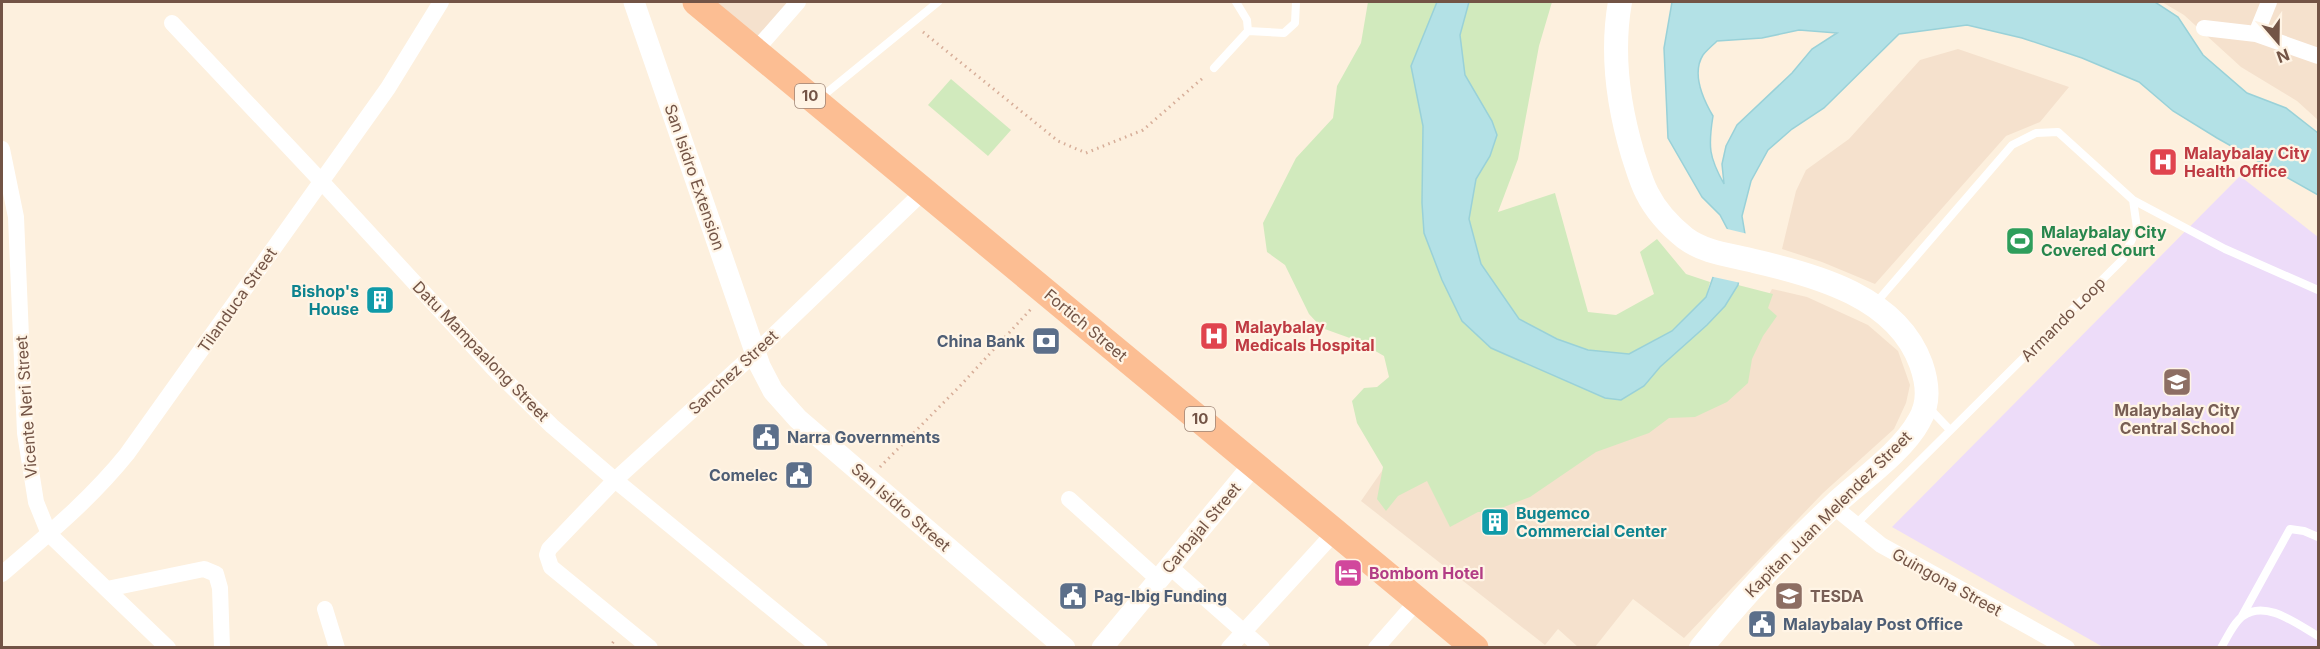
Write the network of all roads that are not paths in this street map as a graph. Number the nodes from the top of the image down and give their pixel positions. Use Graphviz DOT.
graph roads {
  1 [pos="441,2"];
  2 [pos="634,2"];
  3 [pos="696,2"];
  4 [pos="798,2"];
  5 [pos="938,2"];
  6 [pos="1236,2"];
  7 [pos="1296,2"];
  8 [pos="1620,2"];
  9 [pos="2269,2"];
  10 [pos="172,23"];
  11 [pos="2204,28"];
  12 [pos="1248,31"];
  13 [pos="2256,34"];
  14 [pos="755,51"];
  15 [pos="2319,56"];
  16 [pos="1214,68"];
  17 [pos="817,102"];
  18 [pos="2,149"];
  19 [pos="321,181"];
  20 [pos="924,191"];
  21 [pos="2133,200"];
  22 [pos="2319,290"];
  23 [pos="1875,305"];
  24 [pos="756,352"];
  25 [pos="1926,406"];
  26 [pos="1950,430"];
  27 [pos="1254,464"];
  28 [pos="615,480"];
  29 [pos="1070,499"];
  30 [pos="1833,506"];
  31 [pos="1854,525"];
  32 [pos="1335,532"];
  33 [pos="49,534"];
  34 [pos="2319,537"];
  35 [pos="1163,573"];
  36 [pos="2,574"];
  37 [pos="107,589"];
  38 [pos="1418,600"];
  39 [pos="325,609"];
  40 [pos="2242,616"];
  41 [pos="1244,631"];
  42 [pos="2319,636"];
  43 [pos="168,648"];
  44 [pos="222,648"];
  45 [pos="337,648"];
  46 [pos="650,648"];
  47 [pos="820,648"];
  48 [pos="1065,648"];
  49 [pos="1102,648"];
  50 [pos="1229,648"];
  51 [pos="1262,648"];
  52 [pos="1376,648"];
  53 [pos="1475,648"];
  54 [pos="1701,648"];
  55 [pos="2067,648"];
  56 [pos="2221,648"];
  1 -- 19 [label="street, Tilanduca Street"];
  2 -- 24 [label="street, San Isidro Extension"];
  3 -- 14 [label="highway, Fortich Street / 10"];
  4 -- 14 [label="street"];
  5 -- 17 [label="lane"];
  6 -- 12 [label="lane"];
  7 -- 12 [label="lane"];
  8 -- 23 [label="main road"];
  9 -- 13 [label="street"];
  10 -- 19 [label="street, Datu Mampaalong Street"];
  11 -- 13 [label="street"];
  12 -- 16 [label="lane"];
  13 -- 15 [label="street"];
  14 -- 17 [label="highway, Fortich Street / 10"];
  17 -- 20 [label="highway, Fortich Street / 10"];
  18 -- 33 [label="street, Vicente Neri Street"];
  19 -- 28 [label="street, Datu Mampaalong Street"];
  19 -- 33 [label="street, Tilanduca Street"];
  20 -- 24 [label="street, Sanchez Street"];
  20 -- 27 [label="highway, Fortich Street / 10"];
  21 -- 22 [label="lane"];
  21 -- 23 [label="lane"];
  21 -- 26 [label="lane, Armando Loop"];
  23 -- 25 [label="main road"];
  24 -- 28 [label="street, Sanchez Street"];
  24 -- 48 [label="street, San Isidro Street"];
  25 -- 26 [label="lane"];
  25 -- 30 [label="main road, Kapitan Juan Melendez Street"];
  26 -- 31 [label="lane, Armando Loop"];
  27 -- 32 [label="highway, Fortich Street / 10"];
  27 -- 35 [label="street, Carbajal Street"];
  28 -- 46 [label="street, Sanchez Street"];
  28 -- 47 [label="street, Datu Mampaalong Street"];
  29 -- 35 [label="street"];
  30 -- 31 [label="street, Guingona Street"];
  30 -- 54 [label="main road, Kapitan Juan Melendez Street"];
  31 -- 55 [label="street, Guingona Street"];
  32 -- 38 [label="highway, Fortich Street / 10"];
  32 -- 41 [label="street"];
  33 -- 36 [label="street, Tilanduca Street"];
  33 -- 37 [label="street, Vicente Neri Street"];
  34 -- 40 [label="lane"];
  35 -- 41 [label="street"];
  35 -- 49 [label="street, Carbajal Street"];
  37 -- 43 [label="street, Vicente Neri Street"];
  37 -- 44 [label="street"];
  38 -- 52 [label="street"];
  38 -- 53 [label="highway, Fortich Street / 10"];
  39 -- 45 [label="street"];
  40 -- 42 [label="lane"];
  40 -- 56 [label="lane"];
  41 -- 50 [label="street"];
  41 -- 51 [label="street"];
}
